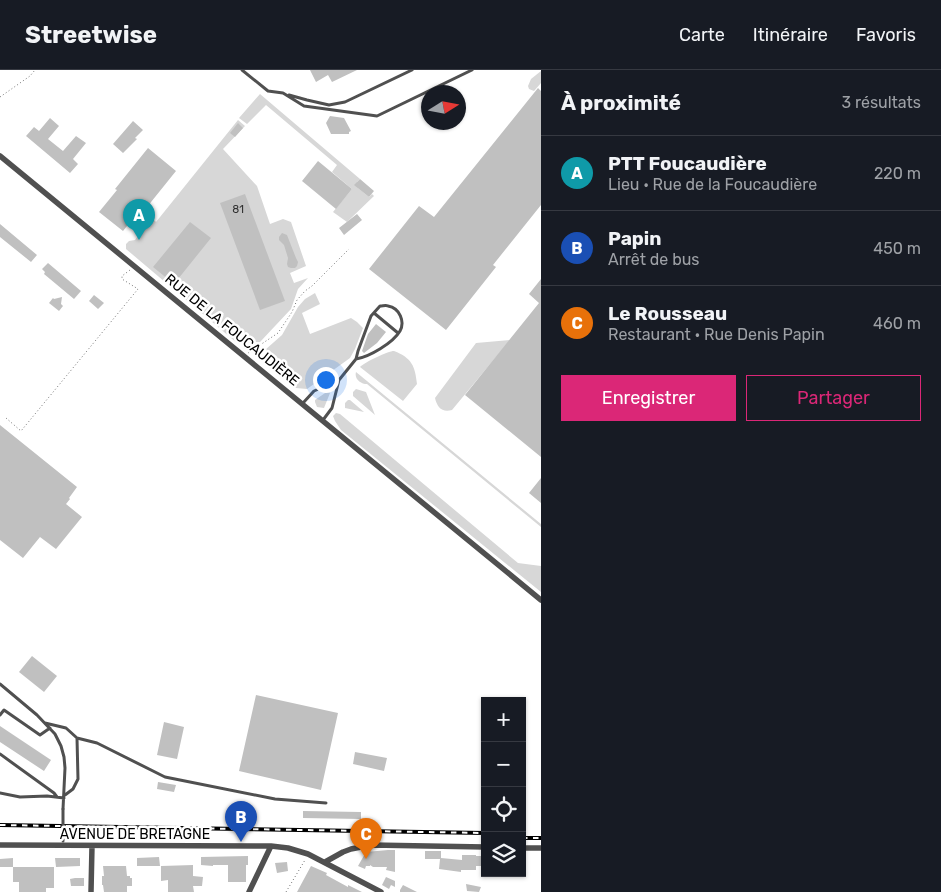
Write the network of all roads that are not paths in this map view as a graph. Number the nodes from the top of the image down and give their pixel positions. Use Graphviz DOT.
graph roads {
  1 [pos="242,70"];
  2 [pos="412,70"];
  3 [pos="472,70"];
  4 [pos="283,93"];
  5 [pos="0,156"];
  6 [pos="374,313"];
  7 [pos="398,333"];
  8 [pos="356,359"];
  9 [pos="339,380"];
  10 [pos="303,403"];
  11 [pos="323,420"];
  12 [pos="541,600"];
  13 [pos="0,684"];
  14 [pos="0,715"];
  15 [pos="45,723"];
  16 [pos="50,728"];
  17 [pos="77,738"];
  18 [pos="0,754"];
  19 [pos="0,793"];
  20 [pos="57,797"];
  21 [pos="64,797"];
  22 [pos="326,803"];
  23 [pos="62,844"];
  24 [pos="0,845"];
  25 [pos="92,846"];
  26 [pos="271,846"];
  27 [pos="481,847"];
  28 [pos="526,848"];
  29 [pos="541,848"];
  30 [pos="325,862"];
  31 [pos="92,892"];
  32 [pos="249,892"];
  33 [pos="381,892"];
  1 -- 4 [label="lane"];
  2 -- 4 [label="lane"];
  3 -- 4 [label="lane"];
  5 -- 10 [label="street, RUE DE LA FOUCAUDIÈRE"];
  6 -- 7 [label="lane"];
  6 -- 7 [label="lane"];
  6 -- 8 [label="lane"];
  7 -- 8 [label="lane"];
  8 -- 9 [label="lane"];
  9 -- 10 [label="lane"];
  9 -- 11 [label="lane"];
  10 -- 11 [label="street, RUE DE LA FOUCAUDIÈRE"];
  11 -- 12 [label="street, RUE DE LA FOUCAUDIÈRE"];
  13 -- 15 [label="lane"];
  14 -- 16 [label="lane"];
  15 -- 16 [label="lane"];
  15 -- 17 [label="lane"];
  16 -- 21 [label="lane"];
  17 -- 21 [label="lane"];
  17 -- 22 [label="lane"];
  18 -- 20 [label="lane"];
  19 -- 20 [label="lane"];
  20 -- 21 [label="lane"];
  21 -- 23 [label="lane, bridge"];
  23 -- 24 [label="street, AVENUE DE BRETAGNE"];
  23 -- 25 [label="street, AVENUE DE BRETAGNE"];
  25 -- 26 [label="street, AVENUE DE BRETAGNE"];
  25 -- 31 [label="street"];
  26 -- 30 [label="street, AVENUE DE BRETAGNE"];
  26 -- 32 [label="street"];
  27 -- 30 [label="street"];
  28 -- 29 [label="street"];
  30 -- 33 [label="street, AVENUE DE BRETAGNE"];
}
